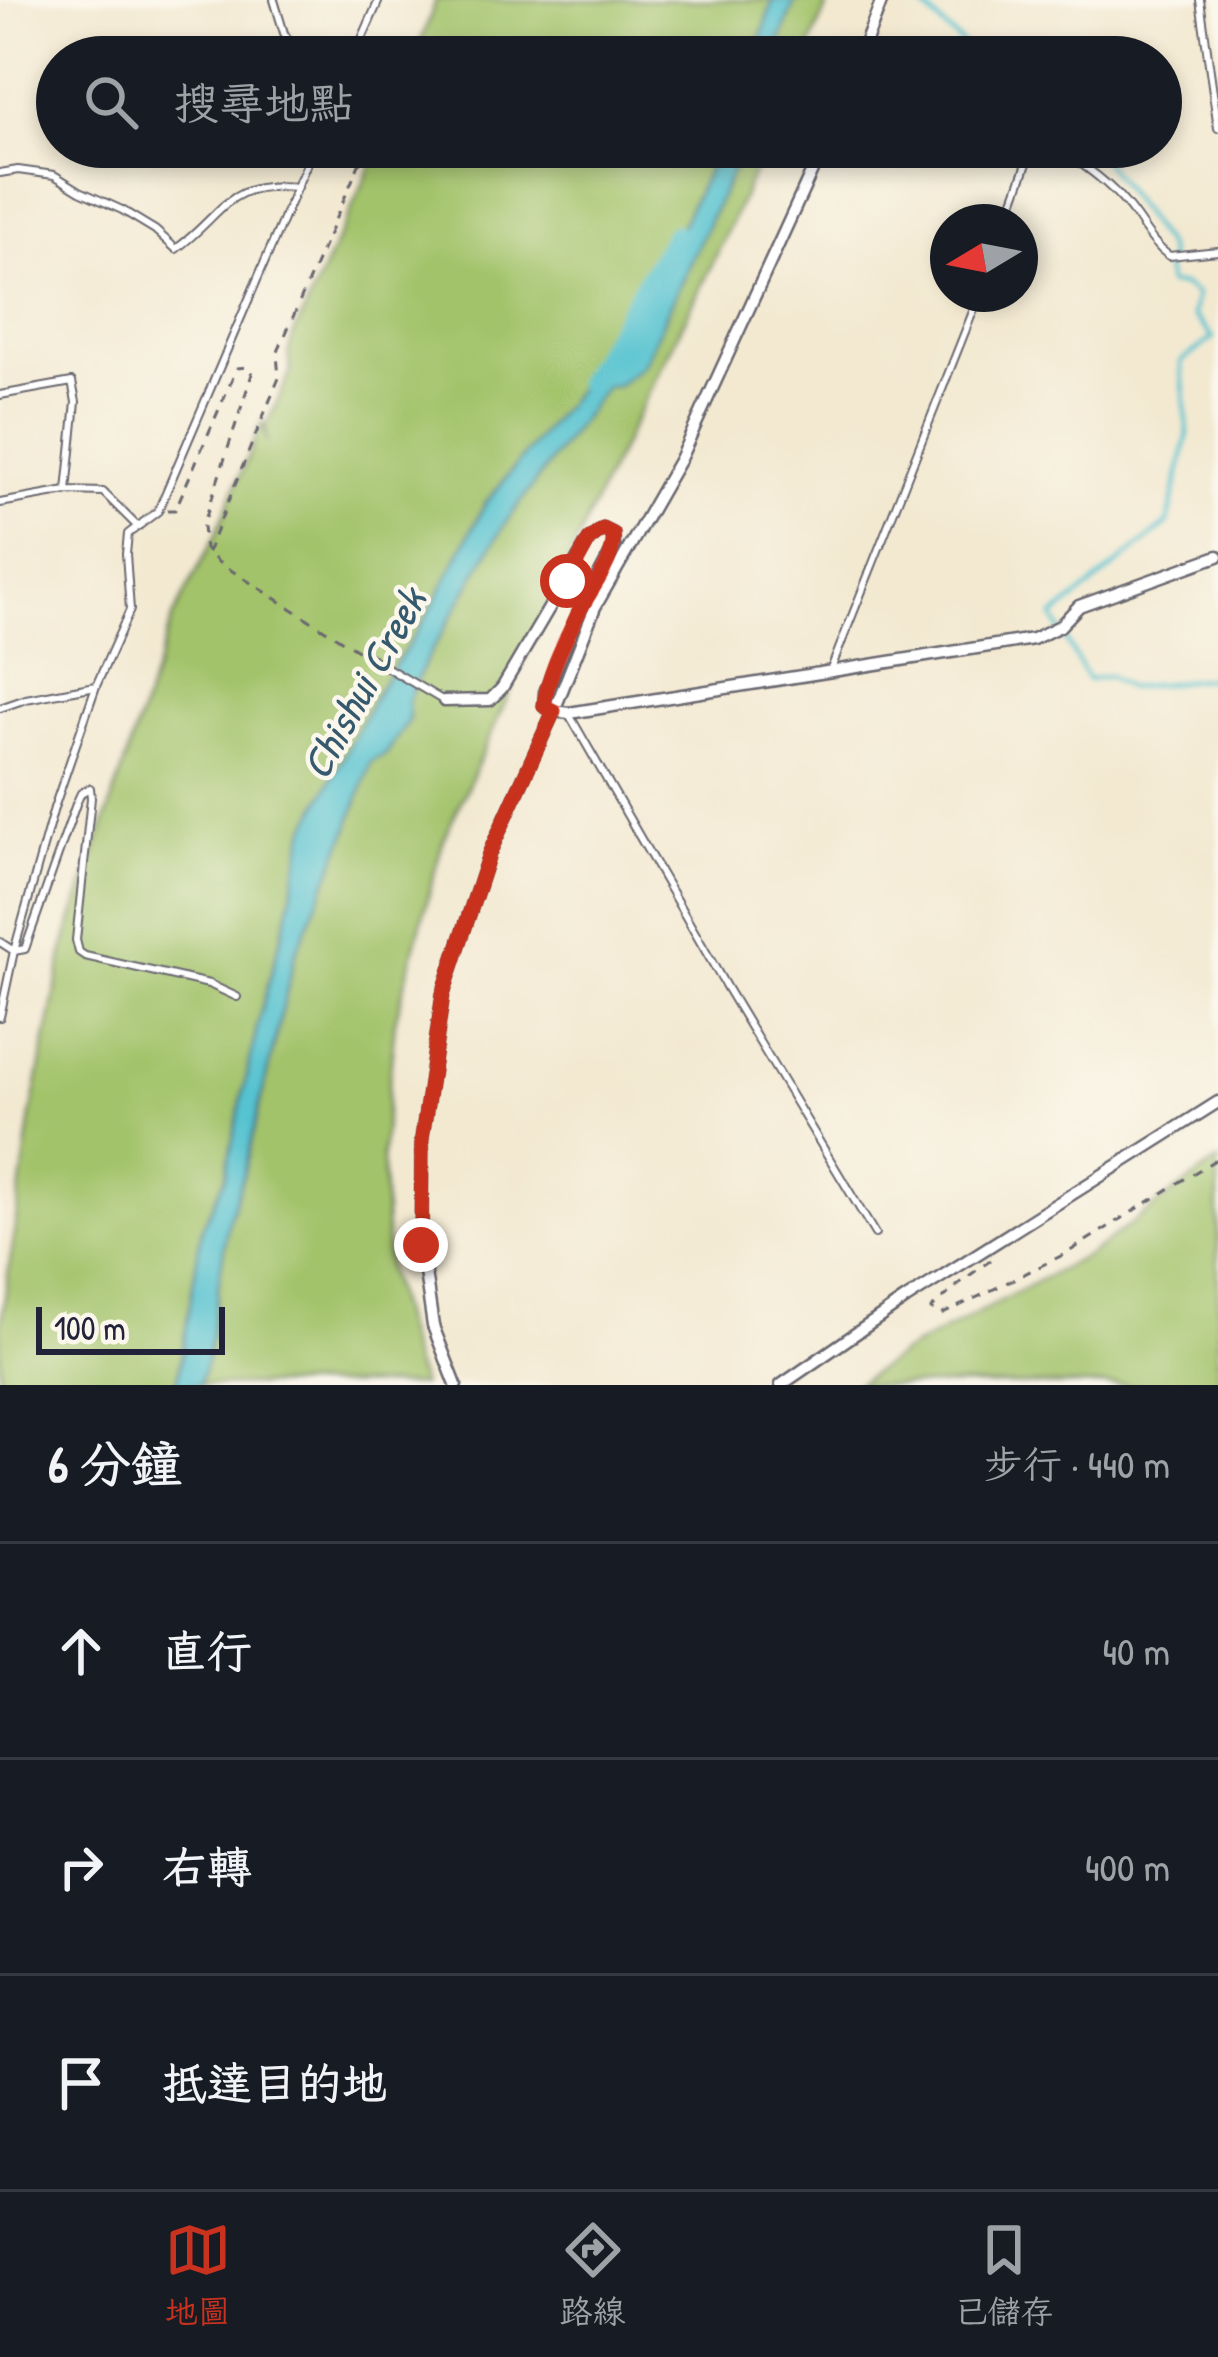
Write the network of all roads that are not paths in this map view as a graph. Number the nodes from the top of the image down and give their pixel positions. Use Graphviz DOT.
graph roads {
  1 [pos="274,0"];
  2 [pos="379,0"];
  3 [pos="882,0"];
  4 [pos="1200,0"];
  5 [pos="286,36"];
  6 [pos="363,36"];
  7 [pos="868,36"];
  8 [pos="1218,128"];
  9 [pos="305,168"];
  10 [pos="813,168"];
  11 [pos="1025,168"];
  12 [pos="1089,168"];
  13 [pos="0,173"];
  14 [pos="297,187"];
  15 [pos="1012,204"];
  16 [pos="1218,251"];
  17 [pos="973,312"];
  18 [pos="0,395"];
  19 [pos="67,490"];
  20 [pos="0,503"];
  21 [pos="138,527"];
  22 [pos="1218,556"];
  23 [pos="368,657"];
  24 [pos="829,672"];
  25 [pos="96,686"];
  26 [pos="444,701"];
  27 [pos="0,708"];
  28 [pos="554,711"];
  29 [pos="568,712"];
  30 [pos="0,942"];
  31 [pos="14,951"];
  32 [pos="237,997"];
  33 [pos="0,1017"];
  34 [pos="1218,1102"];
  35 [pos="875,1234"];
  36 [pos="456,1385"];
  37 [pos="781,1385"];
  1 -- 5 [label="lane"];
  2 -- 6 [label="lane"];
  3 -- 7 [label="street"];
  4 -- 8 [label="lane"];
  9 -- 14 [label="lane"];
  10 -- 28 [label="street"];
  11 -- 15 [label="lane"];
  12 -- 16 [label="lane"];
  13 -- 14 [label="lane"];
  14 -- 21 [label="lane"];
  17 -- 24 [label="lane"];
  18 -- 19 [label="lane"];
  19 -- 20 [label="lane"];
  19 -- 21 [label="lane"];
  21 -- 25 [label="lane"];
  22 -- 24 [label="street"];
  23 -- 26 [label="lane"];
  24 -- 29 [label="street"];
  25 -- 27 [label="lane"];
  25 -- 31 [label="lane"];
  26 -- 28 [label="street"];
  28 -- 29 [label="street"];
  28 -- 36 [label="street"];
  29 -- 35 [label="lane"];
  30 -- 31 [label="lane"];
  31 -- 32 [label="lane"];
  31 -- 33 [label="lane"];
  34 -- 37 [label="street"];
}
